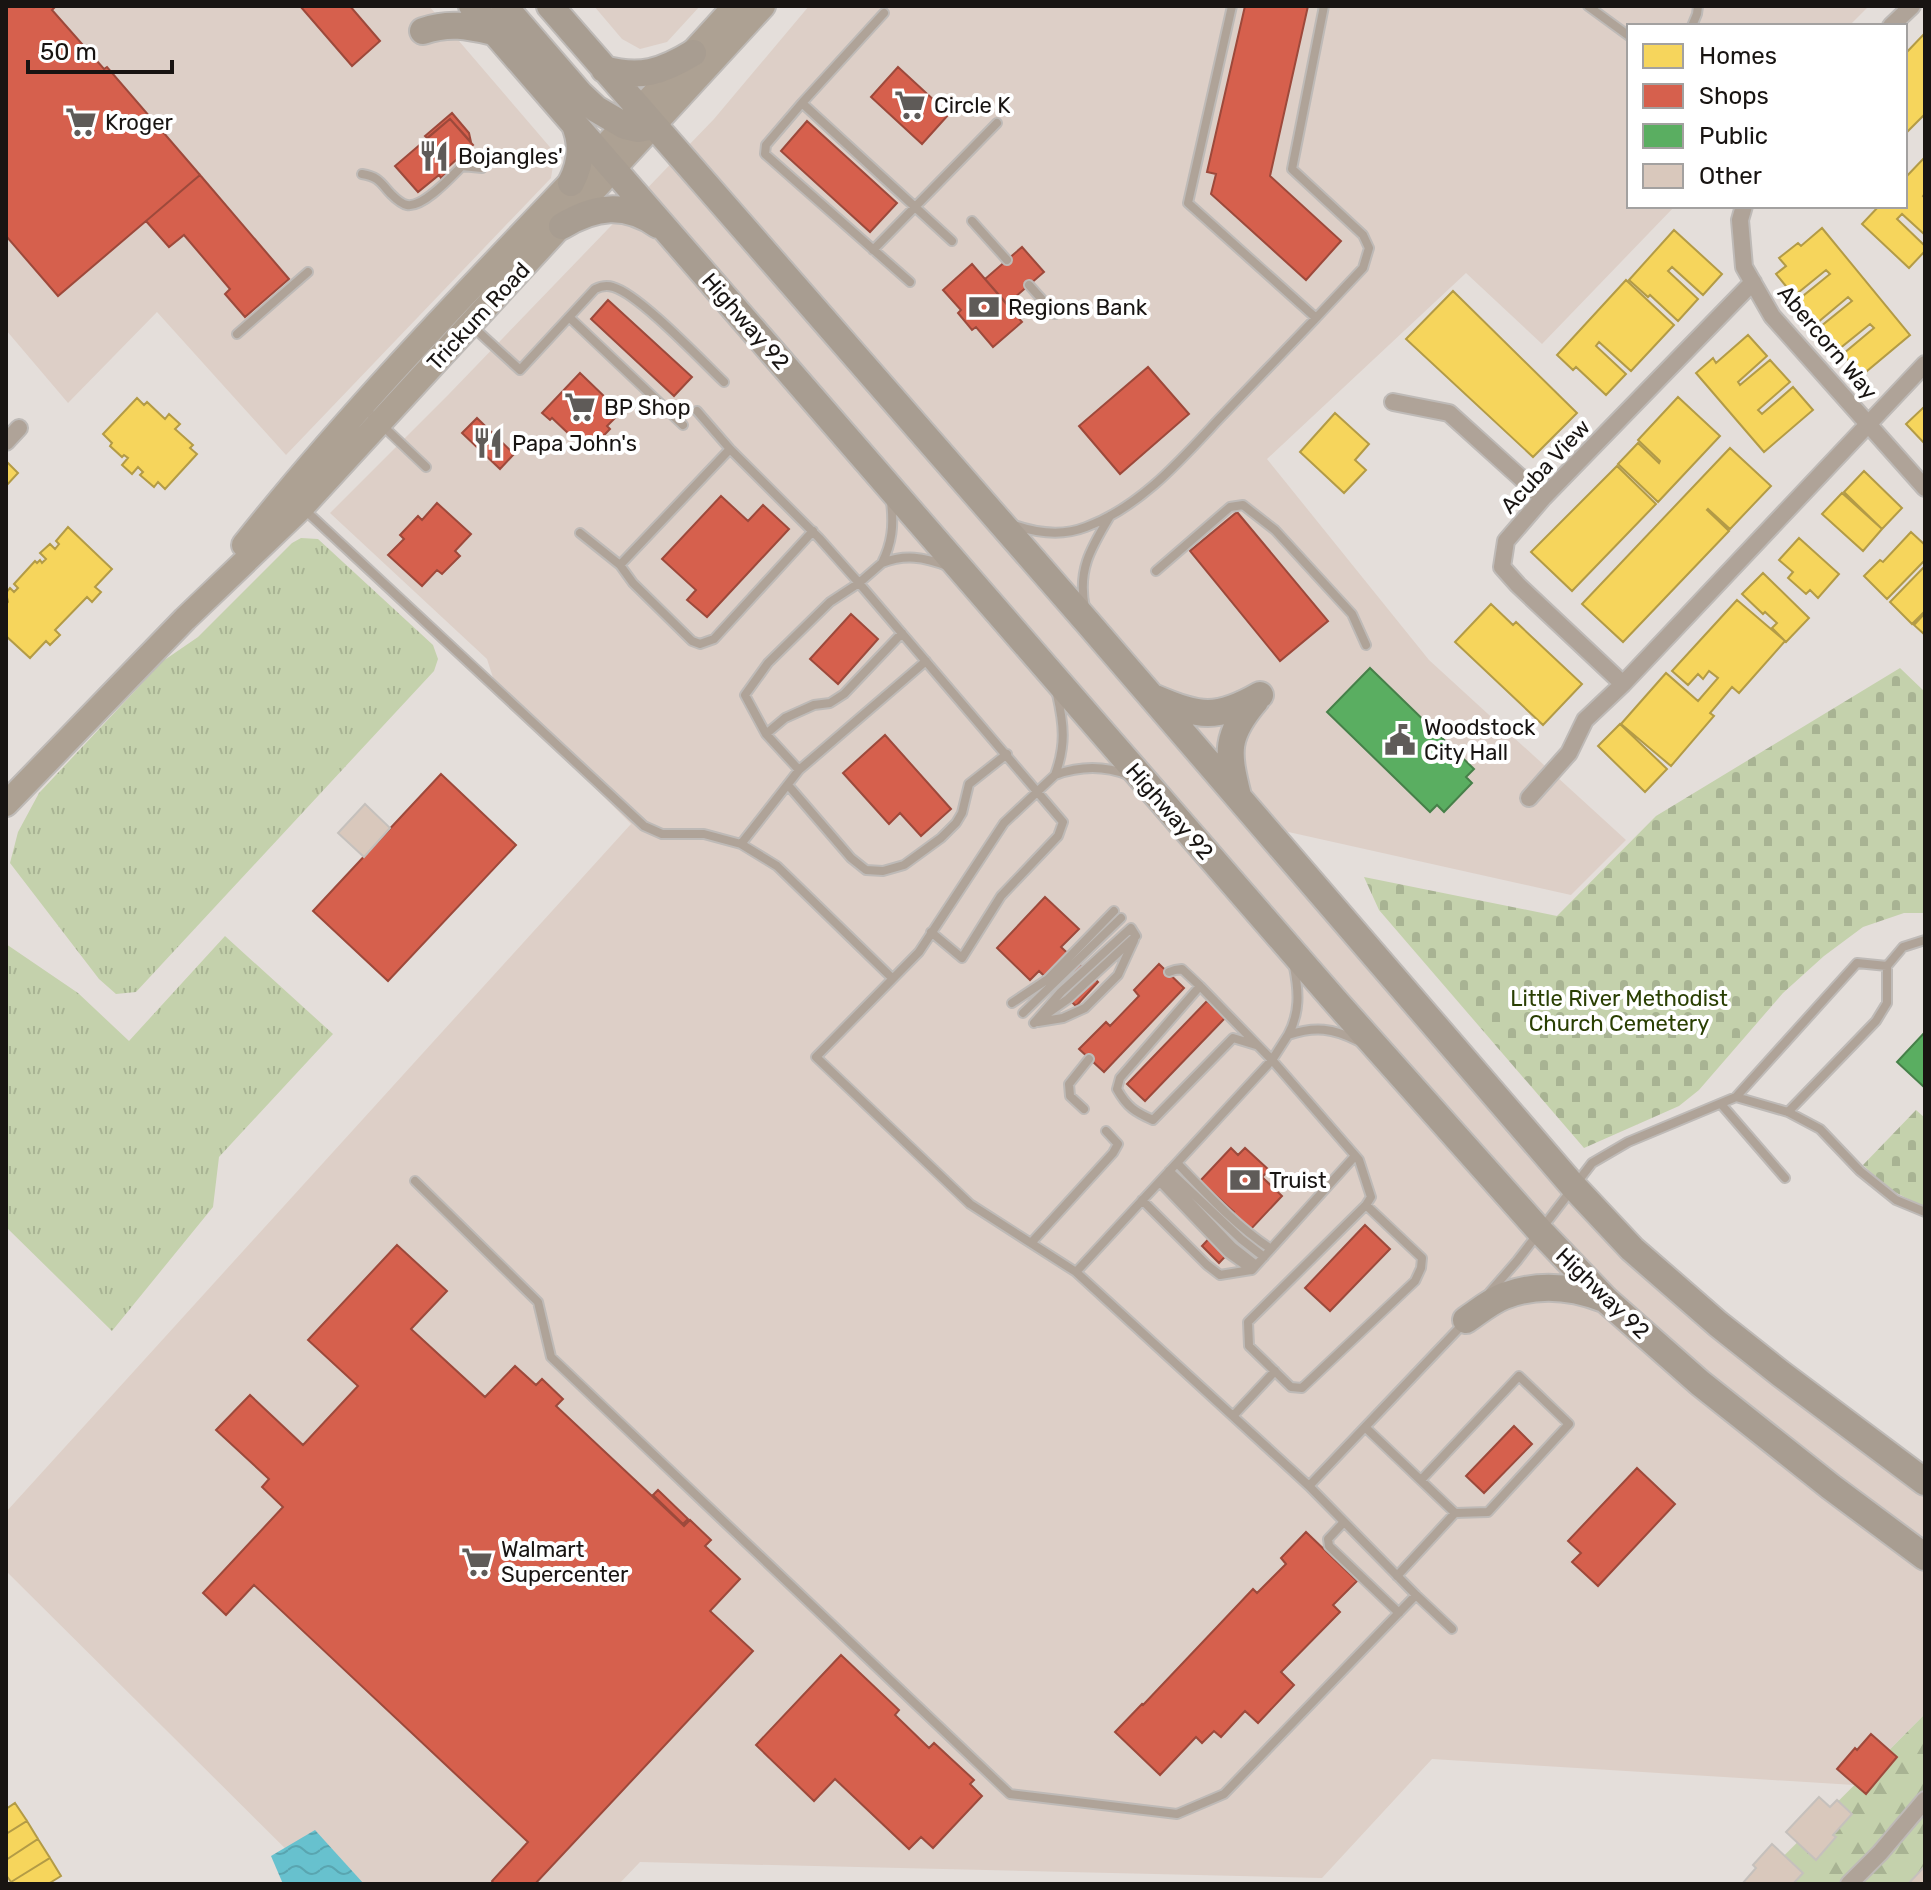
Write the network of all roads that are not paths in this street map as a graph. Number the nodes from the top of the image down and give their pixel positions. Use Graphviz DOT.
graph roads {
  1 [pos="429,6"];
  2 [pos="472,6"];
  3 [pos="504,6"];
  4 [pos="550,6"];
  5 [pos="735,6"];
  6 [pos="763,6"];
  7 [pos="1232,6"];
  8 [pos="1324,6"];
  9 [pos="1588,6"];
  10 [pos="1912,6"];
  11 [pos="884,13"];
  12 [pos="1893,24"];
  13 [pos="494,32"];
  14 [pos="1627,35"];
  15 [pos="693,53"];
  16 [pos="604,69"];
  17 [pos="802,103"];
  18 [pos="640,121"];
  19 [pos="574,123"];
  20 [pos="997,123"];
  21 [pos="606,161"];
  22 [pos="482,168"];
  23 [pos="362,174"];
  24 [pos="571,183"];
  25 [pos="916,207"];
  26 [pos="1743,208"];
  27 [pos="972,221"];
  28 [pos="562,226"];
  29 [pos="668,232"];
  30 [pos="952,241"];
  31 [pos="873,250"];
  32 [pos="1007,260"];
  33 [pos="308,272"];
  34 [pos="910,282"];
  35 [pos="1753,282"];
  36 [pos="1029,285"];
  37 [pos="1055,314"];
  38 [pos="569,317"];
  39 [pos="1316,318"];
  40 [pos="470,324"];
  41 [pos="237,334"];
  42 [pos="1925,364"];
  43 [pos="724,382"];
  44 [pos="1393,402"];
  45 [pos="361,405"];
  46 [pos="697,411"];
  47 [pos="379,423"];
  48 [pos="683,425"];
  49 [pos="1869,425"];
  50 [pos="19,428"];
  51 [pos="6,442"];
  52 [pos="730,449"];
  53 [pos="426,467"];
  54 [pos="888,486"];
  55 [pos="1925,488"];
  56 [pos="1543,498"];
  57 [pos="302,507"];
  58 [pos="1110,516"];
  59 [pos="996,518"];
  60 [pos="813,531"];
  61 [pos="580,533"];
  62 [pos="882,563"];
  63 [pos="620,565"];
  64 [pos="1156,571"];
  65 [pos="965,573"];
  66 [pos="859,583"];
  67 [pos="185,619"];
  68 [pos="1089,624"];
  69 [pos="902,633"];
  70 [pos="1366,645"];
  71 [pos="926,661"];
  72 [pos="1052,674"];
  73 [pos="1623,684"];
  74 [pos="1150,696"];
  75 [pos="766,734"];
  76 [pos="1007,754"];
  77 [pos="799,770"];
  78 [pos="1055,775"];
  79 [pos="1146,782"];
  80 [pos="788,785"];
  81 [pos="1038,791"];
  82 [pos="1529,798"];
  83 [pos="1239,799"];
  84 [pos="6,804"];
  85 [pos="741,844"];
  86 [pos="931,932"];
  87 [pos="1134,932"];
  88 [pos="1925,940"];
  89 [pos="1289,947"];
  90 [pos="1887,966"];
  91 [pos="1169,972"];
  92 [pos="892,978"];
  93 [pos="1200,986"];
  94 [pos="1012,1003"];
  95 [pos="1023,1013"];
  96 [pos="1288,1035"];
  97 [pos="1257,1045"];
  98 [pos="1382,1053"];
  99 [pos="1089,1059"];
  100 [pos="1272,1060"];
  101 [pos="1736,1097"];
  102 [pos="1721,1104"];
  103 [pos="1084,1109"];
  104 [pos="1788,1112"];
  105 [pos="1106,1131"];
  106 [pos="1355,1156"];
  107 [pos="1177,1163"];
  108 [pos="1164,1176"];
  109 [pos="1785,1178"];
  110 [pos="415,1181"];
  111 [pos="1573,1186"];
  112 [pos="1142,1200"];
  113 [pos="1366,1205"];
  114 [pos="1925,1212"];
  115 [pos="1539,1230"];
  116 [pos="1031,1243"];
  117 [pos="1271,1249"];
  118 [pos="1264,1257"];
  119 [pos="1254,1268"];
  120 [pos="1076,1272"];
  121 [pos="1606,1300"];
  122 [pos="1466,1320"];
  123 [pos="1275,1371"];
  124 [pos="1233,1416"];
  125 [pos="1365,1427"];
  126 [pos="1421,1480"];
  127 [pos="1925,1482"];
  128 [pos="1309,1486"];
  129 [pos="1455,1513"];
  130 [pos="1344,1522"];
  131 [pos="1925,1557"];
  132 [pos="1397,1576"];
  133 [pos="1416,1595"];
  134 [pos="1399,1613"];
  135 [pos="1452,1629"];
  136 [pos="1925,1800"];
  137 [pos="1849,1884"];
  1 -- 13 [label="main road"];
  2 -- 13 [label="main road, Highway 92"];
  3 -- 18 [label="main road"];
  4 -- 16 [label="main road"];
  5 -- 15 [label="street, Trickum Road"];
  6 -- 18 [label="street, Trickum Road"];
  7 -- 39 [label="lane"];
  8 -- 39 [label="lane"];
  9 -- 14 [label="lane"];
  10 -- 12 [label="street"];
  11 -- 17 [label="lane"];
  13 -- 19 [label="main road, Highway 92"];
  15 -- 16 [label="main road"];
  15 -- 18 [label="street, Trickum Road"];
  16 -- 18 [label="main road"];
  17 -- 25 [label="lane"];
  17 -- 31 [label="lane"];
  18 -- 21 [label="street, Trickum Road"];
  18 -- 59 [label="main road"];
  19 -- 21 [label="main road, Highway 92"];
  19 -- 24 [label="main road"];
  20 -- 25 [label="lane"];
  21 -- 24 [label="street, Trickum Road"];
  21 -- 28 [label="street, Trickum Road"];
  21 -- 29 [label="main road, Highway 92"];
  22 -- 23 [label="lane"];
  24 -- 45 [label="street, Trickum Road"];
  25 -- 30 [label="lane"];
  25 -- 31 [label="lane"];
  26 -- 35 [label="street, Abercorn Way"];
  27 -- 32 [label="lane"];
  28 -- 29 [label="main road"];
  28 -- 40 [label="street, Trickum Road"];
  29 -- 54 [label="main road, Highway 92"];
  31 -- 34 [label="lane"];
  33 -- 41 [label="lane"];
  35 -- 49 [label="street, Abercorn Way"];
  35 -- 56 [label="street, Acuba View"];
  36 -- 37 [label="lane"];
  38 -- 40 [label="lane"];
  38 -- 43 [label="lane"];
  38 -- 48 [label="lane"];
  39 -- 58 [label="lane"];
  40 -- 47 [label="street, Trickum Road"];
  42 -- 49 [label="street"];
  44 -- 56 [label="street"];
  45 -- 47 [label="lane"];
  45 -- 67 [label="street, Trickum Road"];
  46 -- 52 [label="lane"];
  47 -- 53 [label="lane"];
  47 -- 57 [label="street, Trickum Road"];
  49 -- 55 [label="street, Abercorn Way"];
  49 -- 73 [label="street"];
  50 -- 51 [label="street"];
  52 -- 60 [label="lane"];
  52 -- 63 [label="lane"];
  54 -- 62 [label="lane"];
  54 -- 65 [label="main road, Highway 92"];
  56 -- 73 [label="street, Acuba View"];
  57 -- 67 [label="street, Trickum Road"];
  57 -- 85 [label="lane"];
  58 -- 59 [label="lane"];
  58 -- 68 [label="lane"];
  59 -- 68 [label="main road"];
  60 -- 63 [label="lane"];
  60 -- 66 [label="lane"];
  61 -- 63 [label="lane"];
  62 -- 65 [label="lane"];
  62 -- 66 [label="lane"];
  64 -- 70 [label="lane"];
  65 -- 72 [label="main road, Highway 92"];
  66 -- 69 [label="lane"];
  66 -- 75 [label="lane"];
  67 -- 84 [label="street, Trickum Road"];
  68 -- 74 [label="main road"];
  69 -- 71 [label="lane"];
  69 -- 75 [label="lane"];
  71 -- 76 [label="lane"];
  71 -- 77 [label="lane"];
  72 -- 78 [label="lane"];
  72 -- 79 [label="main road, Highway 92"];
  73 -- 82 [label="street"];
  74 -- 83 [label="main road"];
  74 -- 83 [label="main road"];
  75 -- 77 [label="lane"];
  76 -- 80 [label="lane"];
  76 -- 81 [label="lane"];
  77 -- 80 [label="lane"];
  78 -- 79 [label="lane"];
  78 -- 81 [label="lane"];
  79 -- 89 [label="main road, Highway 92"];
  80 -- 85 [label="lane"];
  81 -- 86 [label="lane"];
  81 -- 86 [label="lane"];
  83 -- 111 [label="main road"];
  85 -- 92 [label="lane"];
  86 -- 92 [label="lane"];
  87 -- 87 [label="lane"];
  88 -- 90 [label="lane"];
  89 -- 96 [label="lane"];
  89 -- 98 [label="main road, Highway 92"];
  90 -- 101 [label="lane"];
  90 -- 104 [label="lane"];
  91 -- 93 [label="lane"];
  92 -- 116 [label="lane"];
  93 -- 97 [label="lane"];
  93 -- 97 [label="lane"];
  94 -- 95 [label="lane"];
  96 -- 98 [label="lane"];
  96 -- 100 [label="lane"];
  97 -- 100 [label="lane"];
  98 -- 115 [label="main road, Highway 92"];
  99 -- 103 [label="lane"];
  100 -- 106 [label="lane"];
  100 -- 107 [label="lane"];
  101 -- 102 [label="lane"];
  101 -- 104 [label="lane"];
  102 -- 109 [label="lane"];
  102 -- 111 [label="lane"];
  104 -- 114 [label="lane"];
  105 -- 116 [label="lane"];
  106 -- 113 [label="lane"];
  106 -- 117 [label="lane"];
  107 -- 108 [label="lane"];
  107 -- 117 [label="lane"];
  108 -- 112 [label="lane"];
  108 -- 118 [label="lane"];
  108 -- 119 [label="lane"];
  110 -- 134 [label="lane"];
  111 -- 115 [label="lane"];
  111 -- 127 [label="main road"];
  112 -- 119 [label="lane"];
  112 -- 120 [label="lane"];
  113 -- 123 [label="lane"];
  113 -- 123 [label="lane"];
  115 -- 121 [label="main road, Highway 92"];
  115 -- 122 [label="lane"];
  116 -- 120 [label="lane"];
  117 -- 118 [label="lane"];
  118 -- 119 [label="lane"];
  120 -- 124 [label="lane"];
  121 -- 122 [label="main road"];
  121 -- 131 [label="main road, Highway 92"];
  122 -- 125 [label="lane"];
  123 -- 124 [label="lane"];
  124 -- 128 [label="lane"];
  125 -- 126 [label="lane"];
  125 -- 128 [label="lane"];
  126 -- 129 [label="lane"];
  126 -- 129 [label="lane"];
  128 -- 130 [label="lane"];
  129 -- 132 [label="lane"];
  130 -- 132 [label="lane"];
  130 -- 134 [label="lane"];
  132 -- 133 [label="lane"];
  133 -- 134 [label="lane"];
  133 -- 135 [label="lane"];
  136 -- 137 [label="street"];
}
